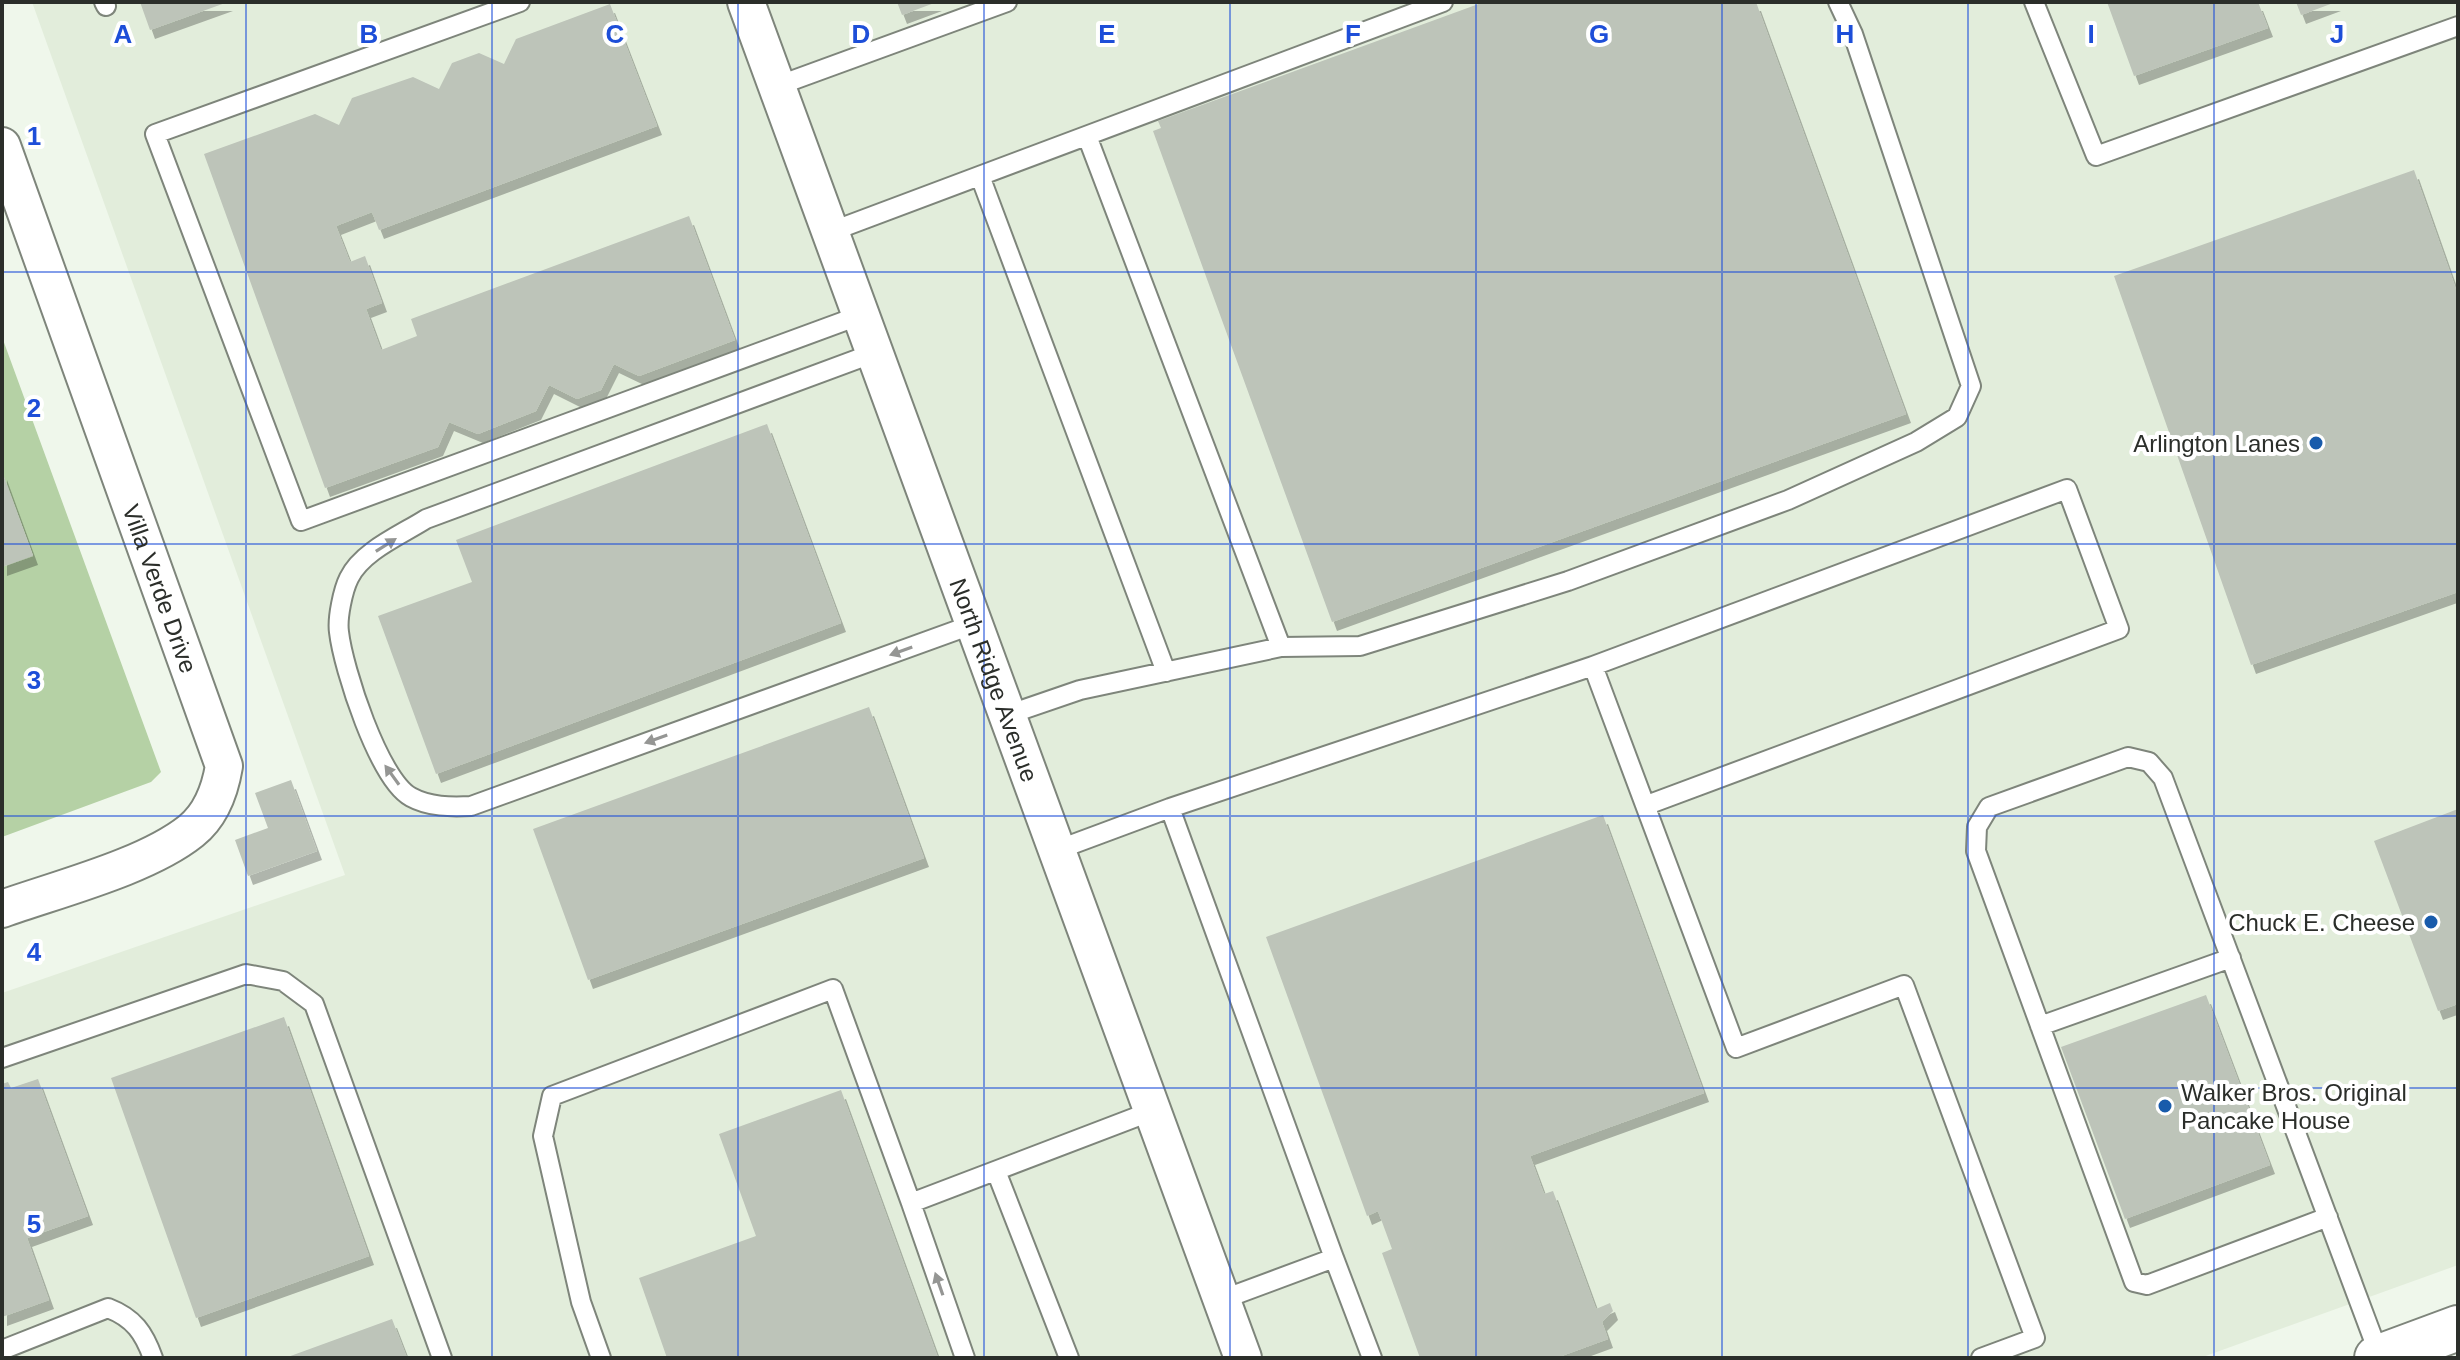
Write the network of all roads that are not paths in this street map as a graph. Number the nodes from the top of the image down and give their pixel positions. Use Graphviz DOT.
graph roads {
  1 [pos="520,2"];
  2 [pos="746,2"];
  3 [pos="1007,2"];
  4 [pos="1443,2"];
  5 [pos="1838,2"];
  6 [pos="2034,2"];
  7 [pos="2458,26"];
  8 [pos="777,86"];
  9 [pos="1087,136"];
  10 [pos="2,146"];
  11 [pos="980,176"];
  12 [pos="830,232"];
  13 [pos="861,315"];
  14 [pos="874,353"];
  15 [pos="974,624"];
  16 [pos="1281,647"];
  17 [pos="1593,666"];
  18 [pos="1166,672"];
  19 [pos="1007,715"];
  20 [pos="1647,805"];
  21 [pos="1170,808"];
  22 [pos="1057,850"];
  23 [pos="2,909"];
  24 [pos="2231,958"];
  25 [pos="2040,1026"];
  26 [pos="2,1058"];
  27 [pos="1152,1111"];
  28 [pos="996,1171"];
  29 [pos="911,1203"];
  30 [pos="2328,1217"];
  31 [pos="1334,1258"];
  32 [pos="1221,1300"];
  33 [pos="2458,1328"];
  34 [pos="2,1350"];
  35 [pos="153,1358"];
  36 [pos="442,1358"];
  37 [pos="601,1358"];
  38 [pos="965,1358"];
  39 [pos="1069,1358"];
  40 [pos="1243,1358"];
  41 [pos="1372,1358"];
  42 [pos="1981,1358"];
  43 [pos="2379,1358"];
  1 -- 13 [label="lane"];
  2 -- 8 [label="street, North Ridge Avenue"];
  3 -- 8 [label="lane"];
  4 -- 9 [label="lane"];
  5 -- 16 [label="lane"];
  6 -- 7 [label="lane"];
  8 -- 12 [label="street, North Ridge Avenue"];
  9 -- 11 [label="lane"];
  9 -- 16 [label="lane"];
  10 -- 23 [label="street, Villa Verde Drive"];
  11 -- 12 [label="lane"];
  11 -- 18 [label="lane"];
  12 -- 13 [label="street, North Ridge Avenue"];
  13 -- 14 [label="street, North Ridge Avenue"];
  14 -- 15 [label="street, North Ridge Avenue"];
  15 -- 14 [label="lane, one-way"];
  15 -- 19 [label="street, North Ridge Avenue"];
  16 -- 18 [label="lane"];
  17 -- 20 [label="lane"];
  17 -- 20 [label="lane"];
  17 -- 21 [label="lane"];
  18 -- 19 [label="lane"];
  19 -- 22 [label="street, North Ridge Avenue"];
  20 -- 42 [label="lane"];
  21 -- 22 [label="lane"];
  21 -- 31 [label="lane"];
  22 -- 27 [label="street, North Ridge Avenue"];
  24 -- 25 [label="lane"];
  24 -- 25 [label="lane"];
  24 -- 30 [label="lane"];
  25 -- 30 [label="lane"];
  26 -- 36 [label="lane"];
  27 -- 28 [label="lane"];
  27 -- 32 [label="street, North Ridge Avenue"];
  28 -- 29 [label="lane"];
  28 -- 39 [label="lane"];
  29 -- 37 [label="lane"];
  38 -- 29 [label="lane, one-way"];
  30 -- 43 [label="lane"];
  31 -- 32 [label="lane"];
  31 -- 41 [label="lane"];
  32 -- 40 [label="street, North Ridge Avenue"];
  33 -- 43 [label="main road"];
  34 -- 35 [label="lane"];
}
